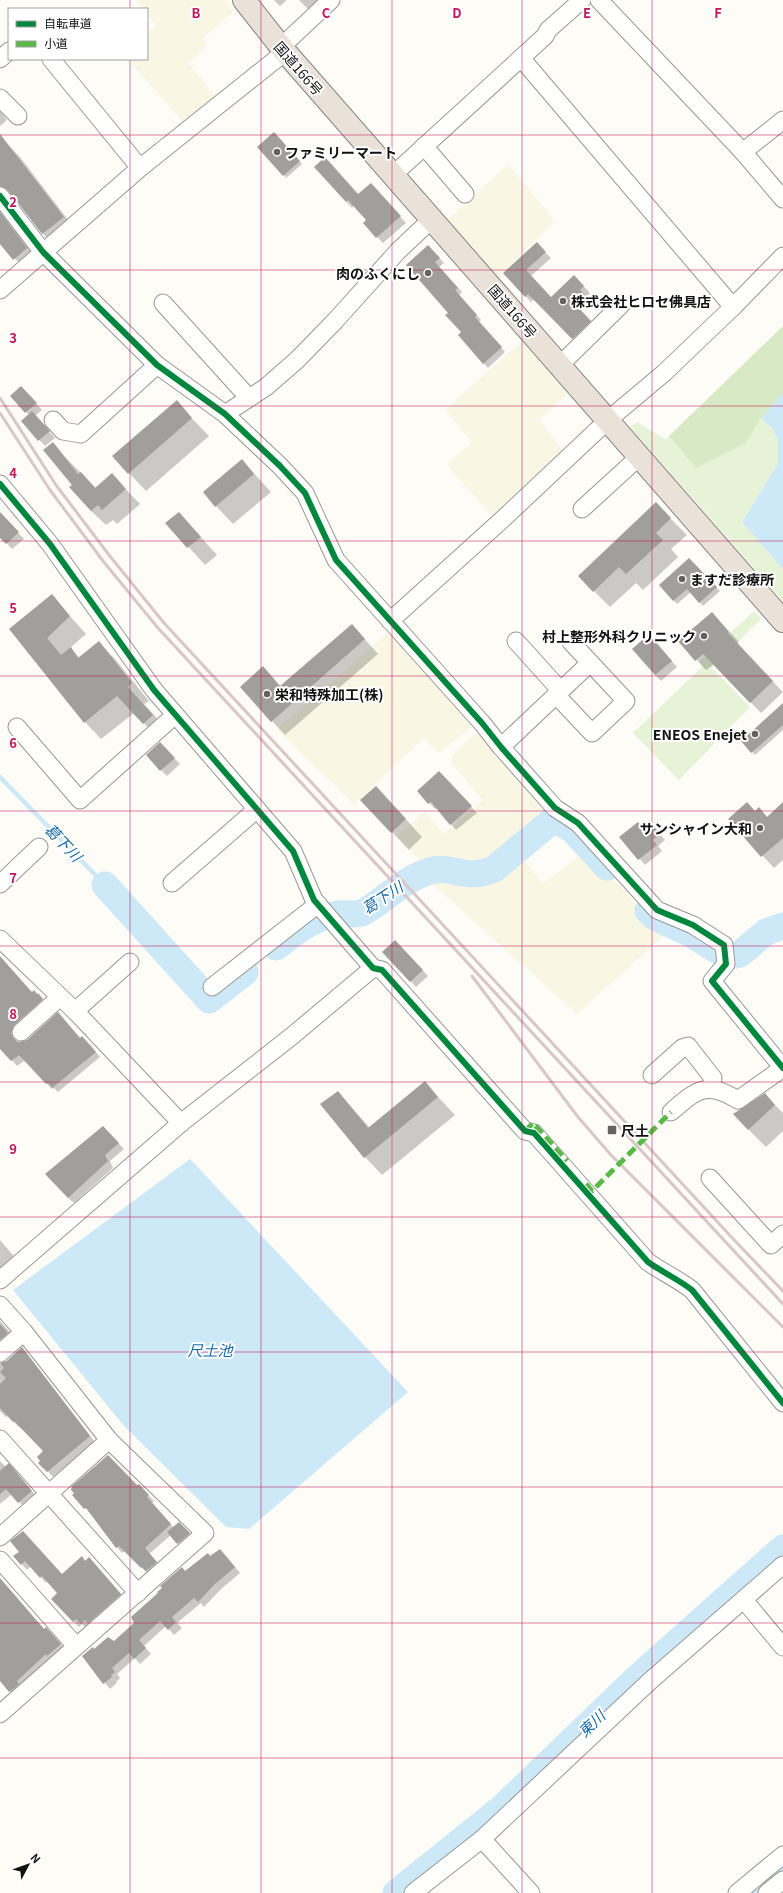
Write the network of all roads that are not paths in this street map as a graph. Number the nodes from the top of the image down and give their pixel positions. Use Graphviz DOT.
graph roads {
  1 [pos="244,0"];
  2 [pos="330,0"];
  3 [pos="582,0"];
  4 [pos="599,0"];
  5 [pos="283,49"];
  6 [pos="8,52"];
  7 [pos="521,58"];
  8 [pos="0,59"];
  9 [pos="52,60"];
  10 [pos="0,98"];
  11 [pos="18,116"];
  12 [pos="783,120"];
  13 [pos="424,146"];
  14 [pos="743,152"];
  15 [pos="140,168"];
  16 [pos="393,175"];
  17 [pos="465,194"];
  18 [pos="0,196"];
  19 [pos="783,199"];
  20 [pos="432,219"];
  21 [pos="43,252"];
  22 [pos="783,256"];
  23 [pos="0,290"];
  24 [pos="164,303"];
  25 [pos="621,305"];
  26 [pos="734,307"];
  27 [pos="157,365"];
  28 [pos="560,365"];
  29 [pos="248,398"];
  30 [pos="225,414"];
  31 [pos="53,420"];
  32 [pos="608,420"];
  33 [pos="640,456"];
  34 [pos="0,484"];
  35 [pos="582,509"];
  36 [pos="390,621"];
  37 [pos="783,621"];
  38 [pos="516,641"];
  39 [pos="571,642"];
  40 [pos="590,663"];
  41 [pos="558,693"];
  42 [pos="175,715"];
  43 [pos="16,727"];
  44 [pos="501,748"];
  45 [pos="256,809"];
  46 [pos="39,847"];
  47 [pos="172,883"];
  48 [pos="0,884"];
  49 [pos="318,904"];
  50 [pos="3,946"];
  51 [pos="130,962"];
  52 [pos="373,968"];
  53 [pos="212,987"];
  54 [pos="60,997"];
  55 [pos="75,1011"];
  56 [pos="21,1032"];
  57 [pos="783,1068"];
  58 [pos="652,1075"];
  59 [pos="711,1088"];
  60 [pos="671,1112"];
  61 [pos="181,1123"];
  62 [pos="710,1178"];
  63 [pos="780,1242"];
  64 [pos="0,1280"];
  65 [pos="0,1305"];
  66 [pos="24,1332"];
  67 [pos="0,1353"];
  68 [pos="783,1403"];
  69 [pos="0,1439"];
  70 [pos="109,1440"];
  71 [pos="49,1493"];
  72 [pos="0,1537"];
  73 [pos="0,1560"];
  74 [pos="783,1565"];
  75 [pos="138,1593"];
  76 [pos="744,1600"];
  77 [pos="76,1646"];
  78 [pos="783,1647"];
  79 [pos="1,1710"];
  80 [pos="482,1839"];
  81 [pos="783,1855"];
  82 [pos="783,1880"];
  83 [pos="413,1893"];
  84 [pos="531,1893"];
  85 [pos="737,1893"];
  86 [pos="767,1893"];
  1 -- 5 [label="highway, 国道166号"];
  2 -- 5 [label="street"];
  3 -- 7 [label="street"];
  4 -- 14 [label="street"];
  5 -- 15 [label="street"];
  5 -- 16 [label="highway, 国道166号"];
  6 -- 8 [label="street"];
  7 -- 13 [label="street"];
  7 -- 26 [label="street"];
  9 -- 15 [label="street"];
  10 -- 11 [label="street"];
  12 -- 14 [label="street"];
  13 -- 16 [label="street"];
  13 -- 17 [label="street"];
  14 -- 19 [label="street"];
  15 -- 21 [label="street"];
  16 -- 20 [label="highway, 国道166号"];
  18 -- 21 [label="street"];
  20 -- 28 [label="highway, 国道166号"];
  20 -- 29 [label="street"];
  21 -- 23 [label="street"];
  21 -- 27 [label="street"];
  22 -- 26 [label="street"];
  24 -- 29 [label="street"];
  25 -- 28 [label="street"];
  26 -- 32 [label="street"];
  27 -- 30 [label="street"];
  27 -- 31 [label="street"];
  28 -- 32 [label="highway, 国道166号"];
  29 -- 30 [label="street"];
  30 -- 36 [label="street"];
  32 -- 33 [label="highway, 国道166号"];
  32 -- 36 [label="street"];
  33 -- 35 [label="street"];
  33 -- 37 [label="highway, 国道166号"];
  34 -- 42 [label="street"];
  36 -- 44 [label="street"];
  38 -- 41 [label="street"];
  39 -- 40 [label="street"];
  40 -- 41 [label="street"];
  40 -- 41 [label="street"];
  41 -- 44 [label="street"];
  42 -- 43 [label="street"];
  42 -- 45 [label="street"];
  44 -- 57 [label="street"];
  45 -- 47 [label="street"];
  45 -- 49 [label="street"];
  46 -- 48 [label="street"];
  49 -- 52 [label="street"];
  49 -- 53 [label="street"];
  50 -- 54 [label="street"];
  51 -- 55 [label="street"];
  52 -- 61 [label="street"];
  52 -- 68 [label="street"];
  54 -- 55 [label="street"];
  54 -- 56 [label="street"];
  55 -- 61 [label="street"];
  57 -- 59 [label="street"];
  58 -- 59 [label="street"];
  59 -- 60 [label="street"];
  61 -- 64 [label="street"];
  62 -- 63 [label="street"];
  65 -- 66 [label="street"];
  66 -- 67 [label="street"];
  66 -- 70 [label="street"];
  69 -- 71 [label="street"];
  70 -- 71 [label="street"];
  70 -- 75 [label="street"];
  71 -- 72 [label="street"];
  71 -- 75 [label="street"];
  73 -- 77 [label="street"];
  74 -- 76 [label="street"];
  75 -- 77 [label="street"];
  76 -- 78 [label="street"];
  76 -- 80 [label="street"];
  77 -- 79 [label="street"];
  80 -- 83 [label="street"];
  80 -- 84 [label="street"];
  81 -- 85 [label="street"];
  82 -- 86 [label="street"];
}
